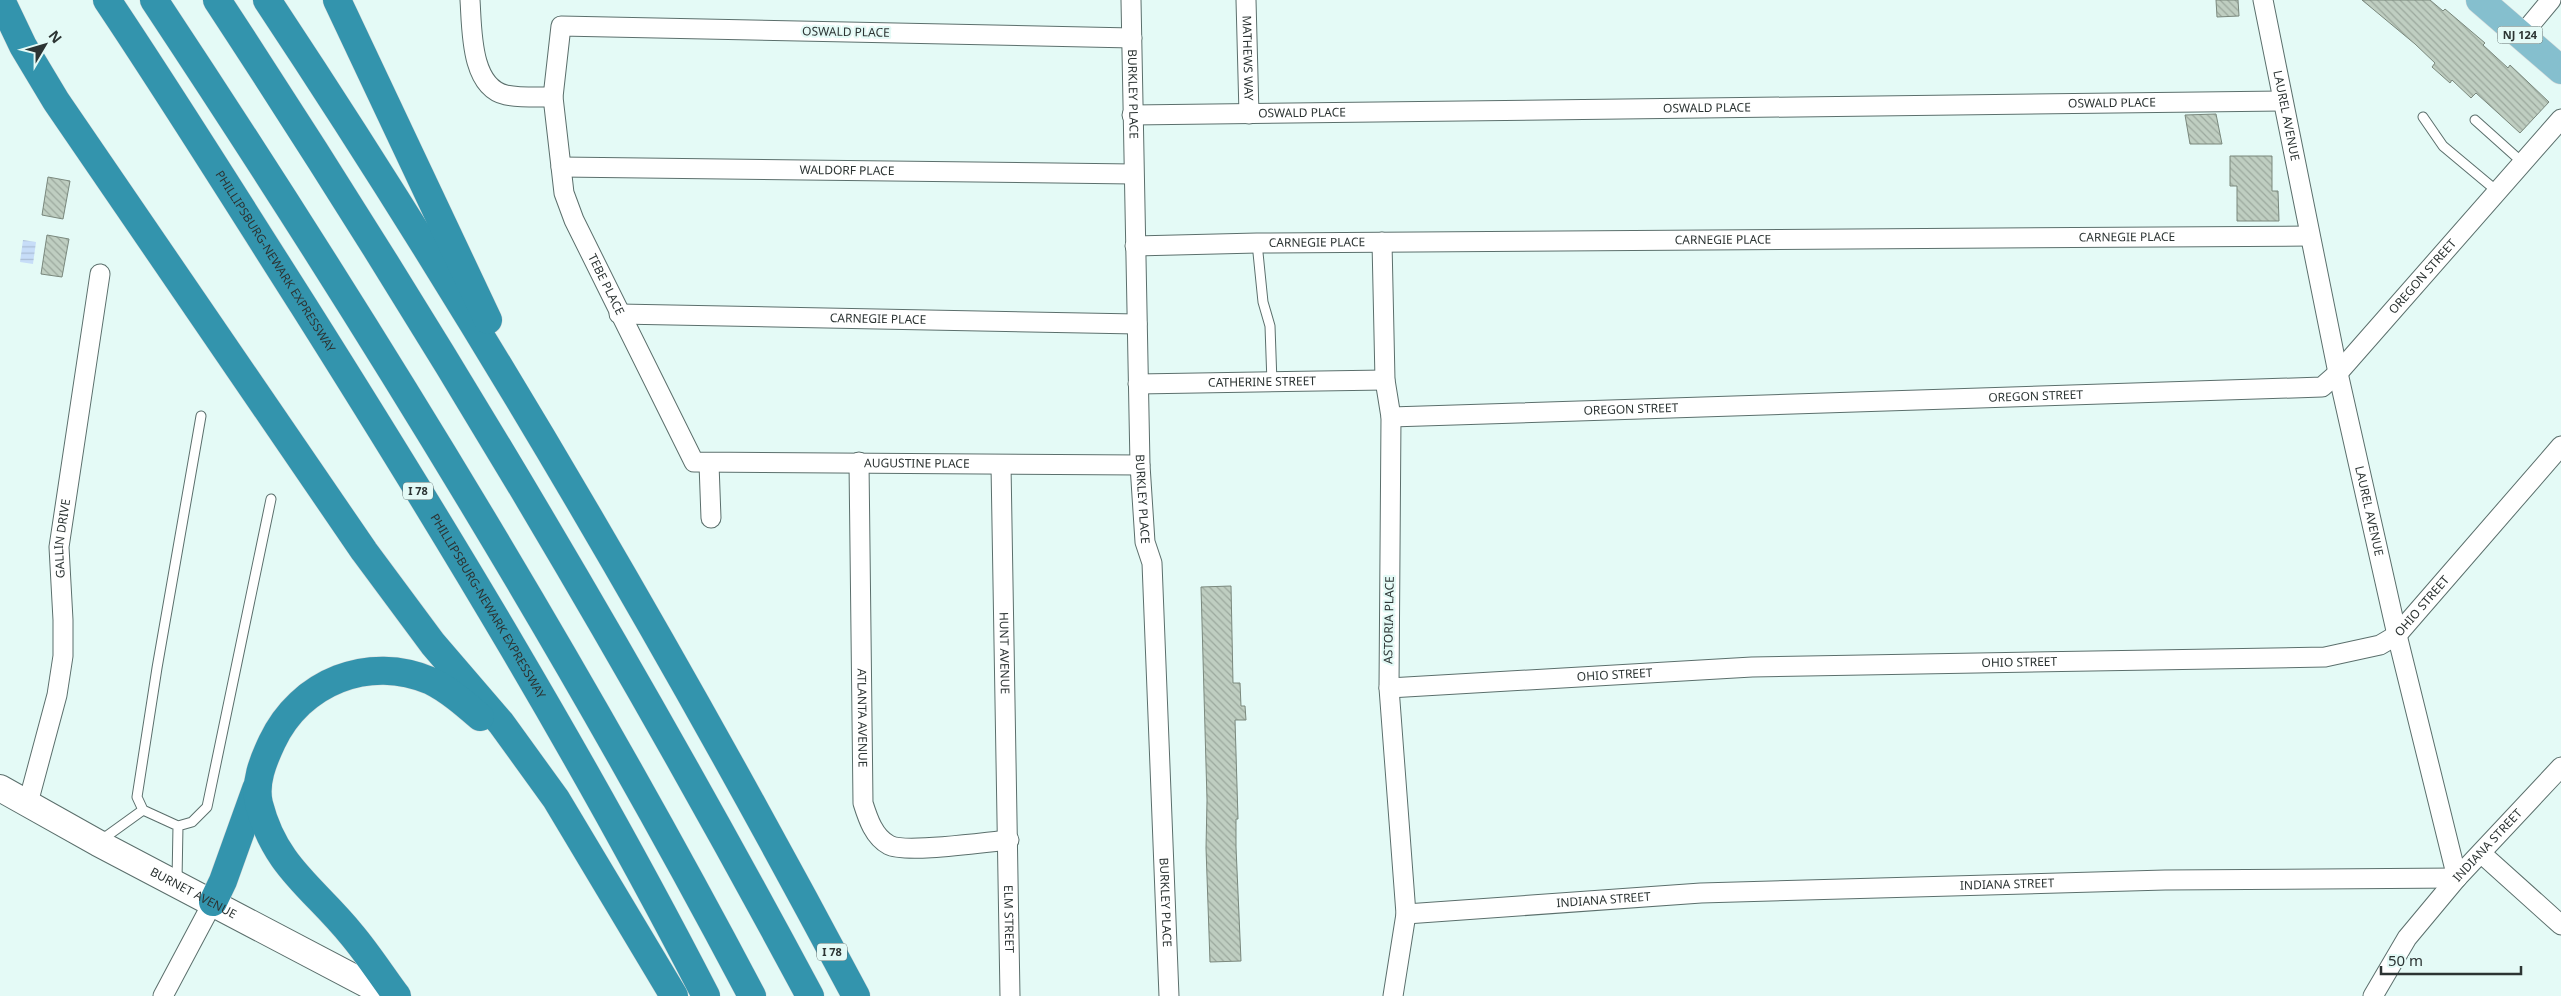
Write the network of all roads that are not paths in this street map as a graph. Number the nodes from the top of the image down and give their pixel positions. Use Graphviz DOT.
graph roads {
  1 [pos="1,0"];
  2 [pos="107,0"];
  3 [pos="154,0"];
  4 [pos="217,0"];
  5 [pos="267,0"];
  6 [pos="337,0"];
  7 [pos="470,0"];
  8 [pos="1131,0"];
  9 [pos="1246,0"];
  10 [pos="2263,0"];
  11 [pos="2480,0"];
  12 [pos="2551,0"];
  13 [pos="561,26"];
  14 [pos="2521,36"];
  15 [pos="1132,38"];
  16 [pos="2561,70"];
  17 [pos="553,97"];
  18 [pos="2282,101"];
  19 [pos="1249,114"];
  20 [pos="1132,115"];
  21 [pos="2423,117"];
  22 [pos="2561,119"];
  23 [pos="2475,120"];
  24 [pos="2523,163"];
  25 [pos="561,167"];
  26 [pos="1134,174"];
  27 [pos="2498,192"];
  28 [pos="2309,236"];
  29 [pos="1382,242"];
  30 [pos="1257,243"];
  31 [pos="1135,246"];
  32 [pos="100,274"];
  33 [pos="619,314"];
  34 [pos="1137,324"];
  35 [pos="2338,373"];
  36 [pos="1385,380"];
  37 [pos="1272,383"];
  38 [pos="1138,384"];
  39 [pos="201,416"];
  40 [pos="1391,417"];
  41 [pos="2561,446"];
  42 [pos="553,457"];
  43 [pos="859,462"];
  44 [pos="701,463"];
  45 [pos="1140,465"];
  46 [pos="1001,466"];
  47 [pos="271,499"];
  48 [pos="711,518"];
  49 [pos="2396,635"];
  50 [pos="1389,688"];
  51 [pos="523,753"];
  52 [pos="2561,767"];
  53 [pos="0,788"];
  54 [pos="256,789"];
  55 [pos="28,802"];
  56 [pos="143,810"];
  57 [pos="178,826"];
  58 [pos="1009,840"];
  59 [pos="98,843"];
  60 [pos="2482,854"];
  61 [pos="2457,878"];
  62 [pos="176,883"];
  63 [pos="213,902"];
  64 [pos="1406,914"];
  65 [pos="2561,925"];
  66 [pos="163,996"];
  67 [pos="389,996"];
  68 [pos="397,996"];
  69 [pos="674,996"];
  70 [pos="706,996"];
  71 [pos="752,996"];
  72 [pos="810,996"];
  73 [pos="856,996"];
  74 [pos="1010,996"];
  75 [pos="1169,996"];
  76 [pos="1393,996"];
  77 [pos="2373,996"];
  1 -- 51 [label="highway"];
  2 -- 70 [label="highway, PHILLIPSBURG-NEWARK EXPRESSWAY / I 78"];
  3 -- 71 [label="highway"];
  4 -- 72 [label="highway"];
  5 -- 42 [label="highway, I 78"];
  6 -- 42 [label="highway"];
  7 -- 17 [label="street"];
  8 -- 15 [label="street, BURKLEY PLACE"];
  9 -- 19 [label="street, MATHEWS WAY"];
  10 -- 18 [label="street, LAUREL AVENUE"];
  11 -- 14 [label="main road, NJ 124"];
  12 -- 14 [label="street"];
  13 -- 15 [label="street, OSWALD PLACE"];
  13 -- 17 [label="street, TEBE PLACE"];
  14 -- 16 [label="main road, NJ 124"];
  15 -- 20 [label="street, BURKLEY PLACE"];
  17 -- 25 [label="street, TEBE PLACE"];
  18 -- 19 [label="street, OSWALD PLACE"];
  18 -- 28 [label="street, LAUREL AVENUE"];
  19 -- 20 [label="street, OSWALD PLACE"];
  20 -- 26 [label="street, BURKLEY PLACE"];
  21 -- 27 [label="lane"];
  22 -- 24 [label="street, OREGON STREET"];
  23 -- 24 [label="lane"];
  24 -- 27 [label="street, OREGON STREET"];
  25 -- 26 [label="street, WALDORF PLACE"];
  25 -- 33 [label="street, TEBE PLACE"];
  26 -- 31 [label="street, BURKLEY PLACE"];
  27 -- 35 [label="street, OREGON STREET"];
  28 -- 29 [label="street, CARNEGIE PLACE"];
  28 -- 35 [label="street, LAUREL AVENUE"];
  29 -- 30 [label="street, CARNEGIE PLACE"];
  29 -- 36 [label="street, ASTORIA PLACE"];
  30 -- 31 [label="street, CARNEGIE PLACE"];
  30 -- 37 [label="lane"];
  31 -- 34 [label="street, BURKLEY PLACE"];
  32 -- 55 [label="street, GALLIN DRIVE"];
  33 -- 34 [label="street, CARNEGIE PLACE"];
  33 -- 44 [label="street, TEBE PLACE"];
  34 -- 38 [label="street, BURKLEY PLACE"];
  35 -- 40 [label="street, OREGON STREET"];
  35 -- 49 [label="street, LAUREL AVENUE"];
  36 -- 37 [label="street, CATHERINE STREET"];
  36 -- 40 [label="street, ASTORIA PLACE"];
  37 -- 38 [label="street, CATHERINE STREET"];
  38 -- 45 [label="street, BURKLEY PLACE"];
  39 -- 56 [label="lane"];
  40 -- 50 [label="street, ASTORIA PLACE"];
  41 -- 49 [label="street, OHIO STREET"];
  42 -- 73 [label="highway, I 78"];
  43 -- 44 [label="street, AUGUSTINE PLACE"];
  43 -- 46 [label="street, AUGUSTINE PLACE"];
  43 -- 58 [label="street, ATLANTA AVENUE"];
  44 -- 48 [label="street"];
  45 -- 46 [label="street, AUGUSTINE PLACE"];
  45 -- 75 [label="street, BURKLEY PLACE"];
  46 -- 58 [label="street, HUNT AVENUE"];
  47 -- 57 [label="lane"];
  49 -- 50 [label="street, OHIO STREET"];
  49 -- 61 [label="street, LAUREL AVENUE"];
  50 -- 64 [label="street, ASTORIA PLACE"];
  51 -- 54 [label="highway"];
  51 -- 69 [label="highway"];
  52 -- 60 [label="street, INDIANA STREET"];
  53 -- 55 [label="street, BURNET AVENUE"];
  54 -- 63 [label="highway"];
  54 -- 68 [label="highway"];
  55 -- 59 [label="street, BURNET AVENUE"];
  56 -- 57 [label="lane"];
  56 -- 59 [label="lane"];
  57 -- 62 [label="lane"];
  58 -- 74 [label="street, ELM STREET"];
  59 -- 62 [label="street, BURNET AVENUE"];
  60 -- 61 [label="street, INDIANA STREET"];
  60 -- 65 [label="street"];
  61 -- 64 [label="street, INDIANA STREET"];
  61 -- 77 [label="street"];
  62 -- 63 [label="street, BURNET AVENUE"];
  63 -- 66 [label="street"];
  63 -- 67 [label="street, BURNET AVENUE"];
  64 -- 76 [label="street, ASTORIA PLACE"];
}
